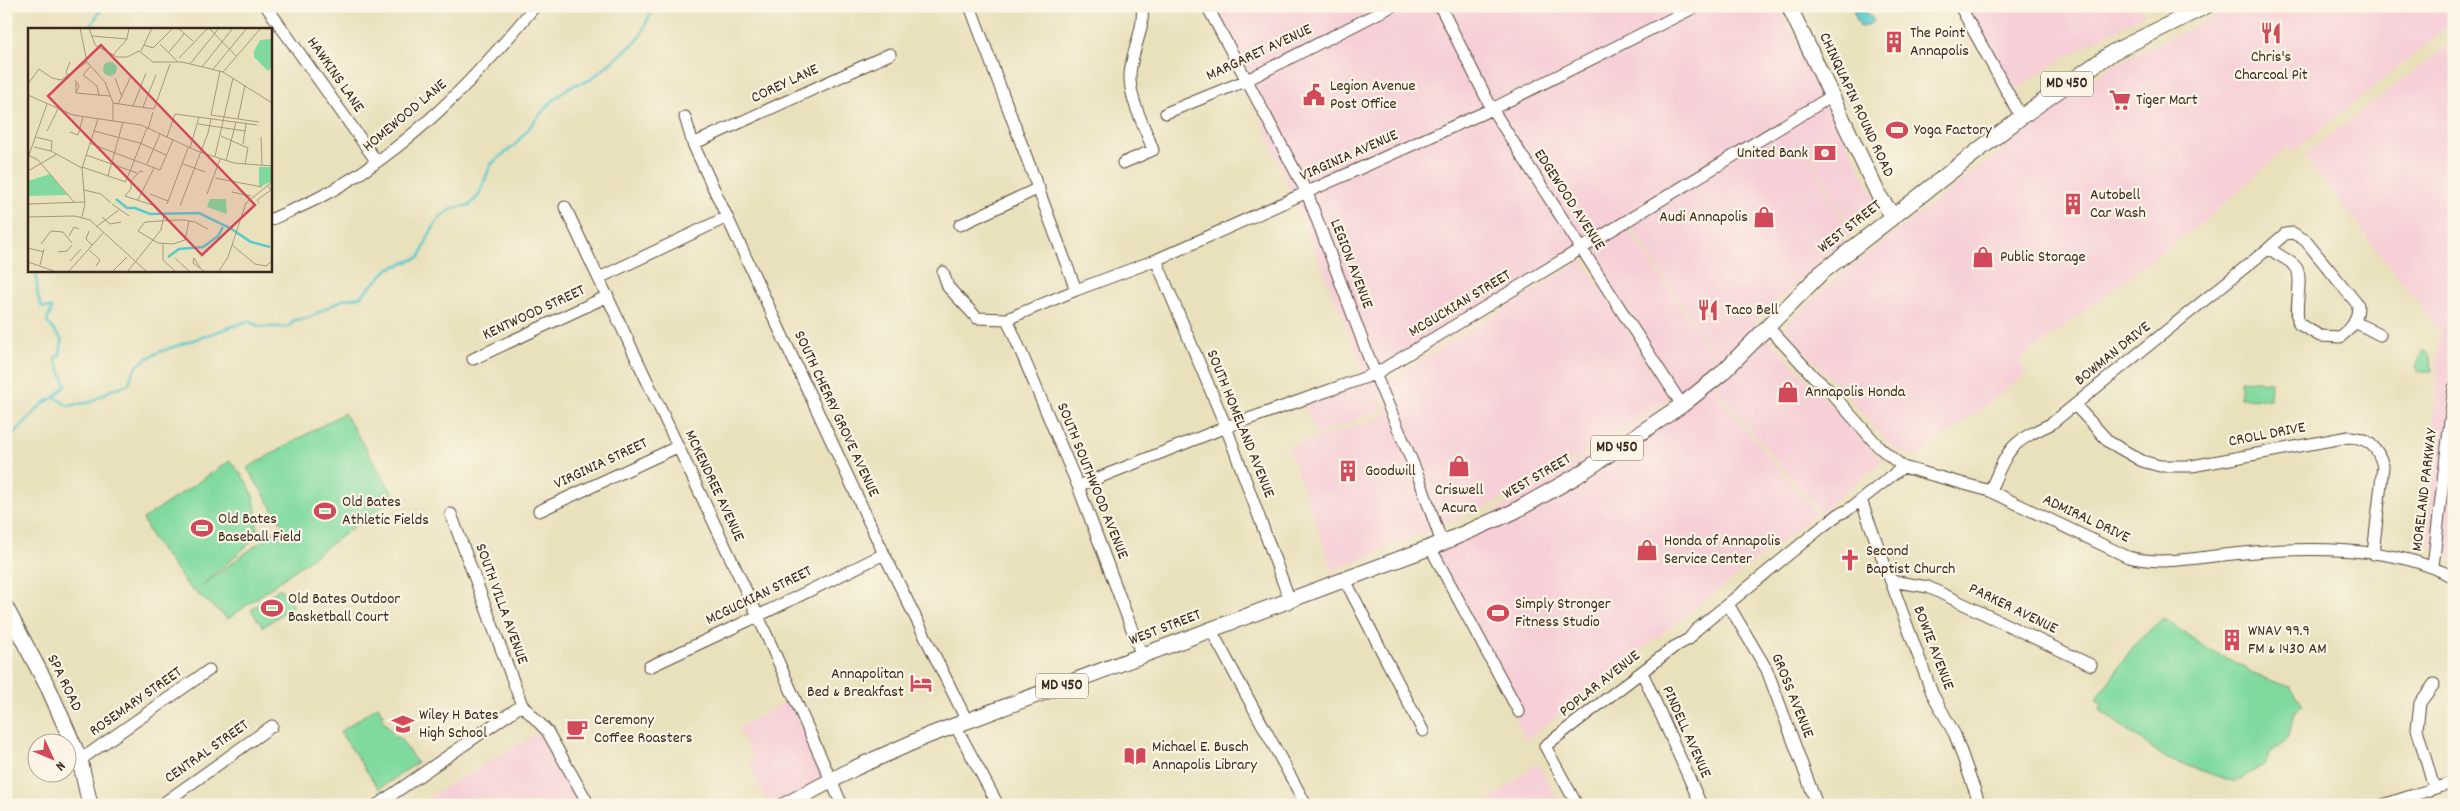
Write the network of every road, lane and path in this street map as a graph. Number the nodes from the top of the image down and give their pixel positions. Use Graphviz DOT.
graph roads {
  1 [pos="266,6"];
  2 [pos="535,6"];
  3 [pos="970,6"];
  4 [pos="1142,6"];
  5 [pos="1207,6"];
  6 [pos="1392,6"];
  7 [pos="1440,6"];
  8 [pos="1697,6"];
  9 [pos="1789,6"];
  10 [pos="1960,6"];
  11 [pos="2206,6"];
  12 [pos="890,54"];
  13 [pos="1247,80"];
  14 [pos="1832,96"];
  15 [pos="1492,109"];
  16 [pos="1166,113"];
  17 [pos="685,117"];
  18 [pos="2021,117"];
  19 [pos="693,144"];
  20 [pos="377,162"];
  21 [pos="1123,163"];
  22 [pos="1039,188"];
  23 [pos="1307,193"];
  24 [pos="565,207"];
  25 [pos="1893,216"];
  26 [pos="727,217"];
  27 [pos="271,220"];
  28 [pos="960,225"];
  29 [pos="2269,248"];
  30 [pos="1582,249"];
  31 [pos="1156,260"];
  32 [pos="943,272"];
  33 [pos="600,278"];
  34 [pos="1076,290"];
  35 [pos="608,296"];
  36 [pos="1007,319"];
  37 [pos="2355,322"];
  38 [pos="1767,326"];
  39 [pos="2380,335"];
  40 [pos="473,359"];
  41 [pos="1375,374"];
  42 [pos="2454,388"];
  43 [pos="1682,404"];
  44 [pos="2075,405"];
  45 [pos="1226,427"];
  46 [pos="677,447"];
  47 [pos="1903,467"];
  48 [pos="1078,486"];
  49 [pos="1990,491"];
  50 [pos="1861,500"];
  51 [pos="539,512"];
  52 [pos="451,514"];
  53 [pos="1436,545"];
  54 [pos="884,554"];
  55 [pos="2373,554"];
  56 [pos="2433,566"];
  57 [pos="2454,578"];
  58 [pos="1345,580"];
  59 [pos="1890,581"];
  60 [pos="1290,601"];
  61 [pos="1728,604"];
  62 [pos="6,608"];
  63 [pos="758,616"];
  64 [pos="1211,630"];
  65 [pos="1142,656"];
  66 [pos="2091,665"];
  67 [pos="649,667"];
  68 [pos="210,670"];
  69 [pos="1642,672"];
  70 [pos="2434,684"];
  71 [pos="522,705"];
  72 [pos="1520,712"];
  73 [pos="961,723"];
  74 [pos="272,726"];
  75 [pos="1423,731"];
  76 [pos="80,760"];
  77 [pos="830,781"];
  78 [pos="2454,782"];
  79 [pos="2434,788"];
  80 [pos="90,805"];
  81 [pos="160,805"];
  82 [pos="377,805"];
  83 [pos="589,805"];
  84 [pos="786,805"];
  85 [pos="842,805"];
  86 [pos="998,805"];
  87 [pos="1306,805"];
  88 [pos="1577,805"];
  89 [pos="1701,805"];
  90 [pos="1817,805"];
  91 [pos="1980,805"];
  92 [pos="2383,805"];
  1 -- 20 [label="street, HAWKINS LANE"];
  2 -- 20 [label="street, HOMEWOOD LANE"];
  3 -- 22 [label="street"];
  4 -- 21 [label="street"];
  5 -- 13 [label="street, LEGION AVENUE"];
  6 -- 13 [label="street, MARGARET AVENUE"];
  7 -- 15 [label="street, EDGEWOOD AVENUE"];
  8 -- 15 [label="street, VIRGINIA AVENUE"];
  9 -- 14 [label="main road, CHINQUAPIN ROUND ROAD"];
  10 -- 18 [label="street"];
  11 -- 18 [label="main road, WEST STREET / MD 450"];
  12 -- 19 [label="street, COREY LANE"];
  13 -- 16 [label="street, MARGARET AVENUE"];
  13 -- 23 [label="street, LEGION AVENUE"];
  14 -- 25 [label="main road, CHINQUAPIN ROUND ROAD"];
  14 -- 30 [label="street, MCGUCKIAN STREET"];
  15 -- 23 [label="street, VIRGINIA AVENUE"];
  15 -- 30 [label="street, EDGEWOOD AVENUE"];
  17 -- 19 [label="street, SOUTH CHERRY GROVE AVENUE"];
  18 -- 25 [label="main road, WEST STREET / MD 450"];
  19 -- 26 [label="street, SOUTH CHERRY GROVE AVENUE"];
  20 -- 27 [label="street, HOMEWOOD LANE"];
  22 -- 28 [label="street"];
  22 -- 34 [label="street"];
  23 -- 31 [label="street, VIRGINIA AVENUE"];
  23 -- 41 [label="street, LEGION AVENUE"];
  24 -- 33 [label="street, MCKENDREE AVENUE"];
  25 -- 38 [label="main road, WEST STREET / MD 450"];
  26 -- 33 [label="street, KENTWOOD STREET"];
  26 -- 54 [label="street, SOUTH CHERRY GROVE AVENUE"];
  29 -- 37 [label="street, BOWMAN DRIVE"];
  29 -- 37 [label="street"];
  29 -- 44 [label="street, BOWMAN DRIVE"];
  30 -- 41 [label="street, MCGUCKIAN STREET"];
  30 -- 43 [label="street, EDGEWOOD AVENUE"];
  31 -- 34 [label="street, VIRGINIA AVENUE"];
  31 -- 45 [label="street, SOUTH HOMELAND AVENUE"];
  32 -- 36 [label="street"];
  33 -- 35 [label="street, MCKENDREE AVENUE"];
  34 -- 36 [label="street, VIRGINIA AVENUE"];
  35 -- 40 [label="street, KENTWOOD STREET"];
  35 -- 46 [label="street, MCKENDREE AVENUE"];
  36 -- 48 [label="street, SOUTH SOUTHWOOD AVENUE"];
  37 -- 39 [label="street"];
  38 -- 43 [label="main road, WEST STREET / MD 450"];
  38 -- 47 [label="street, ADMIRAL DRIVE"];
  41 -- 45 [label="street, MCGUCKIAN STREET"];
  41 -- 53 [label="street, LEGION AVENUE"];
  42 -- 56 [label="street, MORELAND PARKWAY"];
  43 -- 53 [label="main road, WEST STREET / MD 450"];
  44 -- 49 [label="street, BOWMAN DRIVE"];
  44 -- 55 [label="street, CROLL DRIVE"];
  45 -- 48 [label="street, MCGUCKIAN STREET"];
  45 -- 60 [label="street, SOUTH HOMELAND AVENUE"];
  46 -- 51 [label="street, VIRGINIA STREET"];
  46 -- 63 [label="street, MCKENDREE AVENUE"];
  47 -- 49 [label="street, ADMIRAL DRIVE"];
  47 -- 50 [label="street, POPLAR AVENUE"];
  48 -- 65 [label="street, SOUTH SOUTHWOOD AVENUE"];
  49 -- 55 [label="street, ADMIRAL DRIVE"];
  50 -- 59 [label="street, BOWIE AVENUE"];
  50 -- 61 [label="street, POPLAR AVENUE"];
  52 -- 71 [label="street, SOUTH VILLA AVENUE"];
  53 -- 58 [label="main road, WEST STREET / MD 450"];
  53 -- 72 [label="street, LEGION AVENUE"];
  54 -- 63 [label="street, MCGUCKIAN STREET"];
  54 -- 73 [label="street, SOUTH CHERRY GROVE AVENUE"];
  55 -- 56 [label="street, ADMIRAL DRIVE"];
  56 -- 57 [label="street, ADMIRAL DRIVE"];
  58 -- 60 [label="main road, WEST STREET / MD 450"];
  58 -- 75 [label="street"];
  59 -- 66 [label="street, PARKER AVENUE"];
  59 -- 91 [label="street, BOWIE AVENUE"];
  60 -- 64 [label="main road, WEST STREET / MD 450"];
  61 -- 69 [label="street, POPLAR AVENUE"];
  61 -- 90 [label="street, GROSS AVENUE"];
  62 -- 76 [label="main road, SPA ROAD"];
  63 -- 67 [label="street, MCGUCKIAN STREET"];
  63 -- 77 [label="street, MCKENDREE AVENUE"];
  64 -- 65 [label="main road, WEST STREET / MD 450"];
  64 -- 87 [label="street"];
  65 -- 73 [label="main road, WEST STREET / MD 450"];
  68 -- 76 [label="street, ROSEMARY STREET"];
  69 -- 88 [label="street, POPLAR AVENUE"];
  69 -- 89 [label="street, PINDELL AVENUE"];
  70 -- 79 [label="street"];
  71 -- 82 [label="street"];
  71 -- 83 [label="street"];
  73 -- 77 [label="main road, WEST STREET / MD 450"];
  73 -- 86 [label="street, SOUTH CHERRY GROVE AVENUE"];
  74 -- 81 [label="street, CENTRAL STREET"];
  76 -- 80 [label="main road, SPA ROAD"];
  77 -- 84 [label="main road, WEST STREET / MD 450"];
  77 -- 85 [label="street, MCKENDREE AVENUE"];
  78 -- 79 [label="street"];
  79 -- 92 [label="street"];
}
